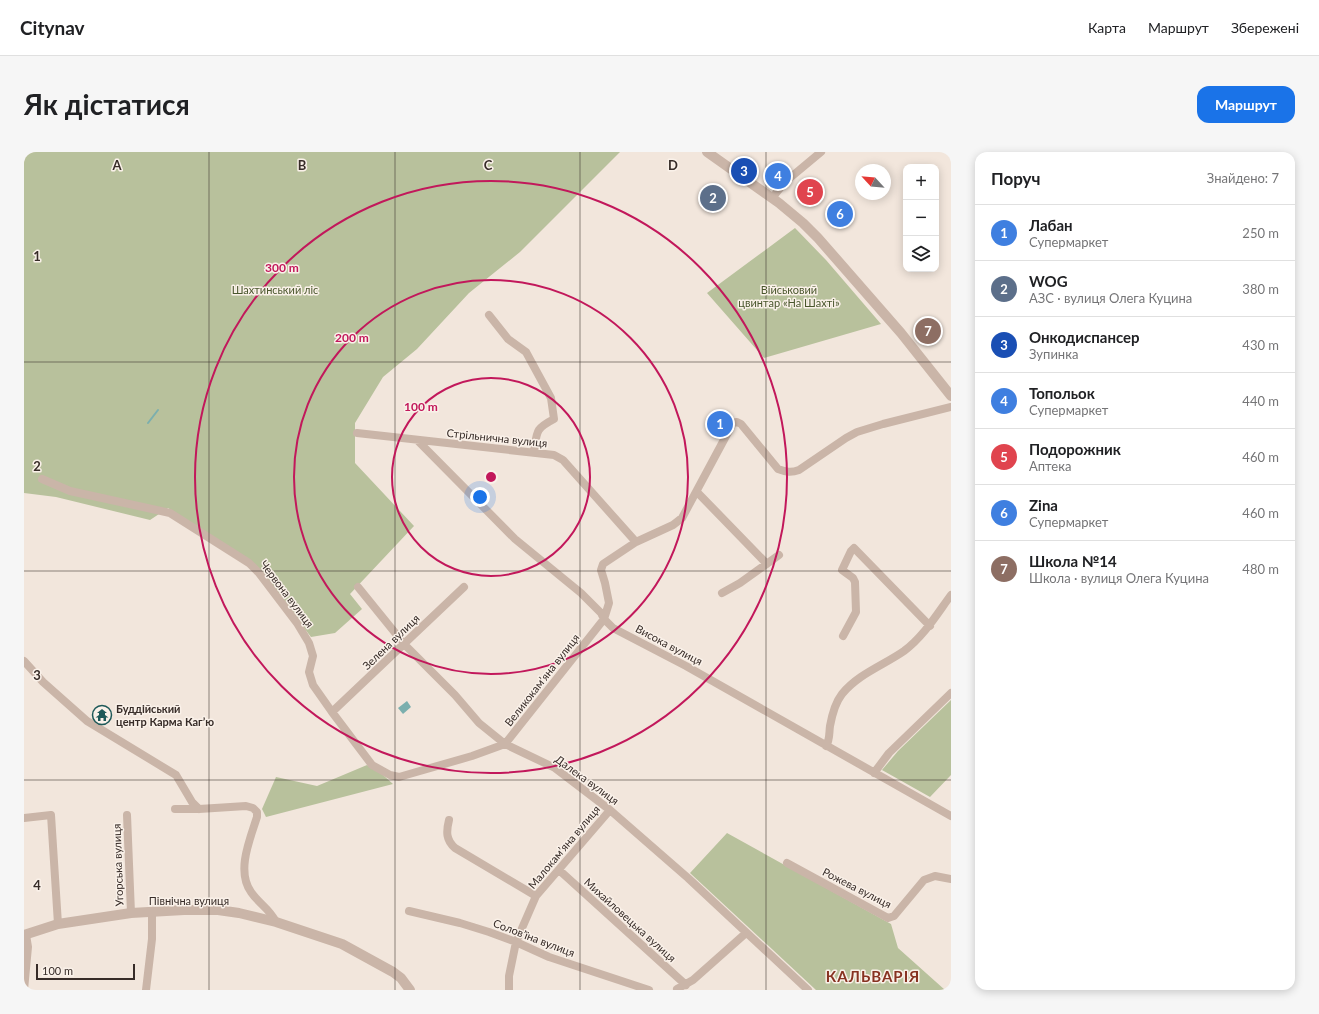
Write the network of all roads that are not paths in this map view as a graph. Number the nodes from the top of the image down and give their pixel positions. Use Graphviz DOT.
graph roads {
  1 [pos="707,152"];
  2 [pos="821,152"];
  3 [pos="772,198"];
  4 [pos="490,315"];
  5 [pos="951,396"];
  6 [pos="951,407"];
  7 [pos="357,433"];
  8 [pos="417,440"];
  9 [pos="534,452"];
  10 [pos="42,479"];
  11 [pos="697,492"];
  12 [pos="636,542"];
  13 [pos="779,555"];
  14 [pos="767,564"];
  15 [pos="358,587"];
  16 [pos="464,587"];
  17 [pos="722,593"];
  18 [pos="951,595"];
  19 [pos="604,619"];
  20 [pos="930,626"];
  21 [pos="843,636"];
  22 [pos="405,644"];
  23 [pos="24,661"];
  24 [pos="951,693"];
  25 [pos="332,712"];
  26 [pos="505,744"];
  27 [pos="826,746"];
  28 [pos="874,773"];
  29 [pos="399,777"];
  30 [pos="175,809"];
  31 [pos="199,809"];
  32 [pos="610,810"];
  33 [pos="127,815"];
  34 [pos="951,816"];
  35 [pos="24,818"];
  36 [pos="449,820"];
  37 [pos="787,863"];
  38 [pos="559,870"];
  39 [pos="951,879"];
  40 [pos="536,896"];
  41 [pos="409,911"];
  42 [pos="152,912"];
  43 [pos="131,913"];
  44 [pos="276,922"];
  45 [pos="58,924"];
  46 [pos="746,933"];
  47 [pos="25,935"];
  48 [pos="516,942"];
  49 [pos="686,985"];
  50 [pos="802,988"];
  51 [pos="24,990"];
  52 [pos="146,990"];
  53 [pos="410,990"];
  54 [pos="509,990"];
  55 [pos="649,990"];
  56 [pos="677,990"];
  1 -- 3 [label="street"];
  2 -- 3 [label="street"];
  3 -- 5 [label="street"];
  4 -- 9 [label="street"];
  6 -- 11 [label="street"];
  7 -- 8 [label="street, Стрільнична вулиця"];
  8 -- 9 [label="street, Стрільнична вулиця"];
  8 -- 19 [label="street, Висока вулиця"];
  9 -- 12 [label="street, Стрільнична вулиця"];
  10 -- 25 [label="street, Червона вулиця"];
  11 -- 12 [label="street"];
  11 -- 14 [label="street"];
  12 -- 19 [label="street, Великокамʼяна вулиця"];
  13 -- 14 [label="street"];
  14 -- 17 [label="street"];
  15 -- 22 [label="street, Далека вулиця"];
  16 -- 22 [label="street, Зелена вулиця"];
  18 -- 20 [label="street"];
  19 -- 26 [label="street, Великокамʼяна вулиця"];
  19 -- 27 [label="street, Висока вулиця"];
  20 -- 21 [label="street"];
  20 -- 27 [label="street"];
  22 -- 25 [label="street, Зелена вулиця"];
  22 -- 26 [label="street, Далека вулиця"];
  23 -- 31 [label="street"];
  24 -- 28 [label="street"];
  25 -- 29 [label="street, Червона вулиця"];
  26 -- 29 [label="street, Великокамʼяна вулиця"];
  26 -- 32 [label="street, Далека вулиця"];
  27 -- 28 [label="street, Висока вулиця"];
  28 -- 34 [label="street, Висока вулиця"];
  30 -- 31 [label="street"];
  31 -- 44 [label="street"];
  32 -- 38 [label="street, Малокамʼяна вулиця"];
  32 -- 46 [label="street, Далека вулиця"];
  33 -- 43 [label="street, Угорська вулиця"];
  35 -- 45 [label="street"];
  36 -- 40 [label="street"];
  37 -- 39 [label="street, Рожева вулиця"];
  38 -- 40 [label="street, Малокамʼяна вулиця"];
  38 -- 49 [label="street, Михайловецька вулиця"];
  40 -- 48 [label="street, Малокамʼяна вулиця"];
  41 -- 48 [label="street, Соловʼїна вулиця"];
  42 -- 43 [label="street, Північна вулиця"];
  42 -- 44 [label="street, Північна вулиця"];
  42 -- 52 [label="street"];
  43 -- 45 [label="street, Північна вулиця"];
  44 -- 53 [label="street, Північна вулиця"];
  45 -- 47 [label="street, Північна вулиця"];
  46 -- 49 [label="street"];
  46 -- 50 [label="street, Далека вулиця"];
  47 -- 51 [label="street"];
  48 -- 54 [label="street, Малокамʼяна вулиця"];
  48 -- 55 [label="street, Соловʼїна вулиця"];
  49 -- 56 [label="street"];
}
